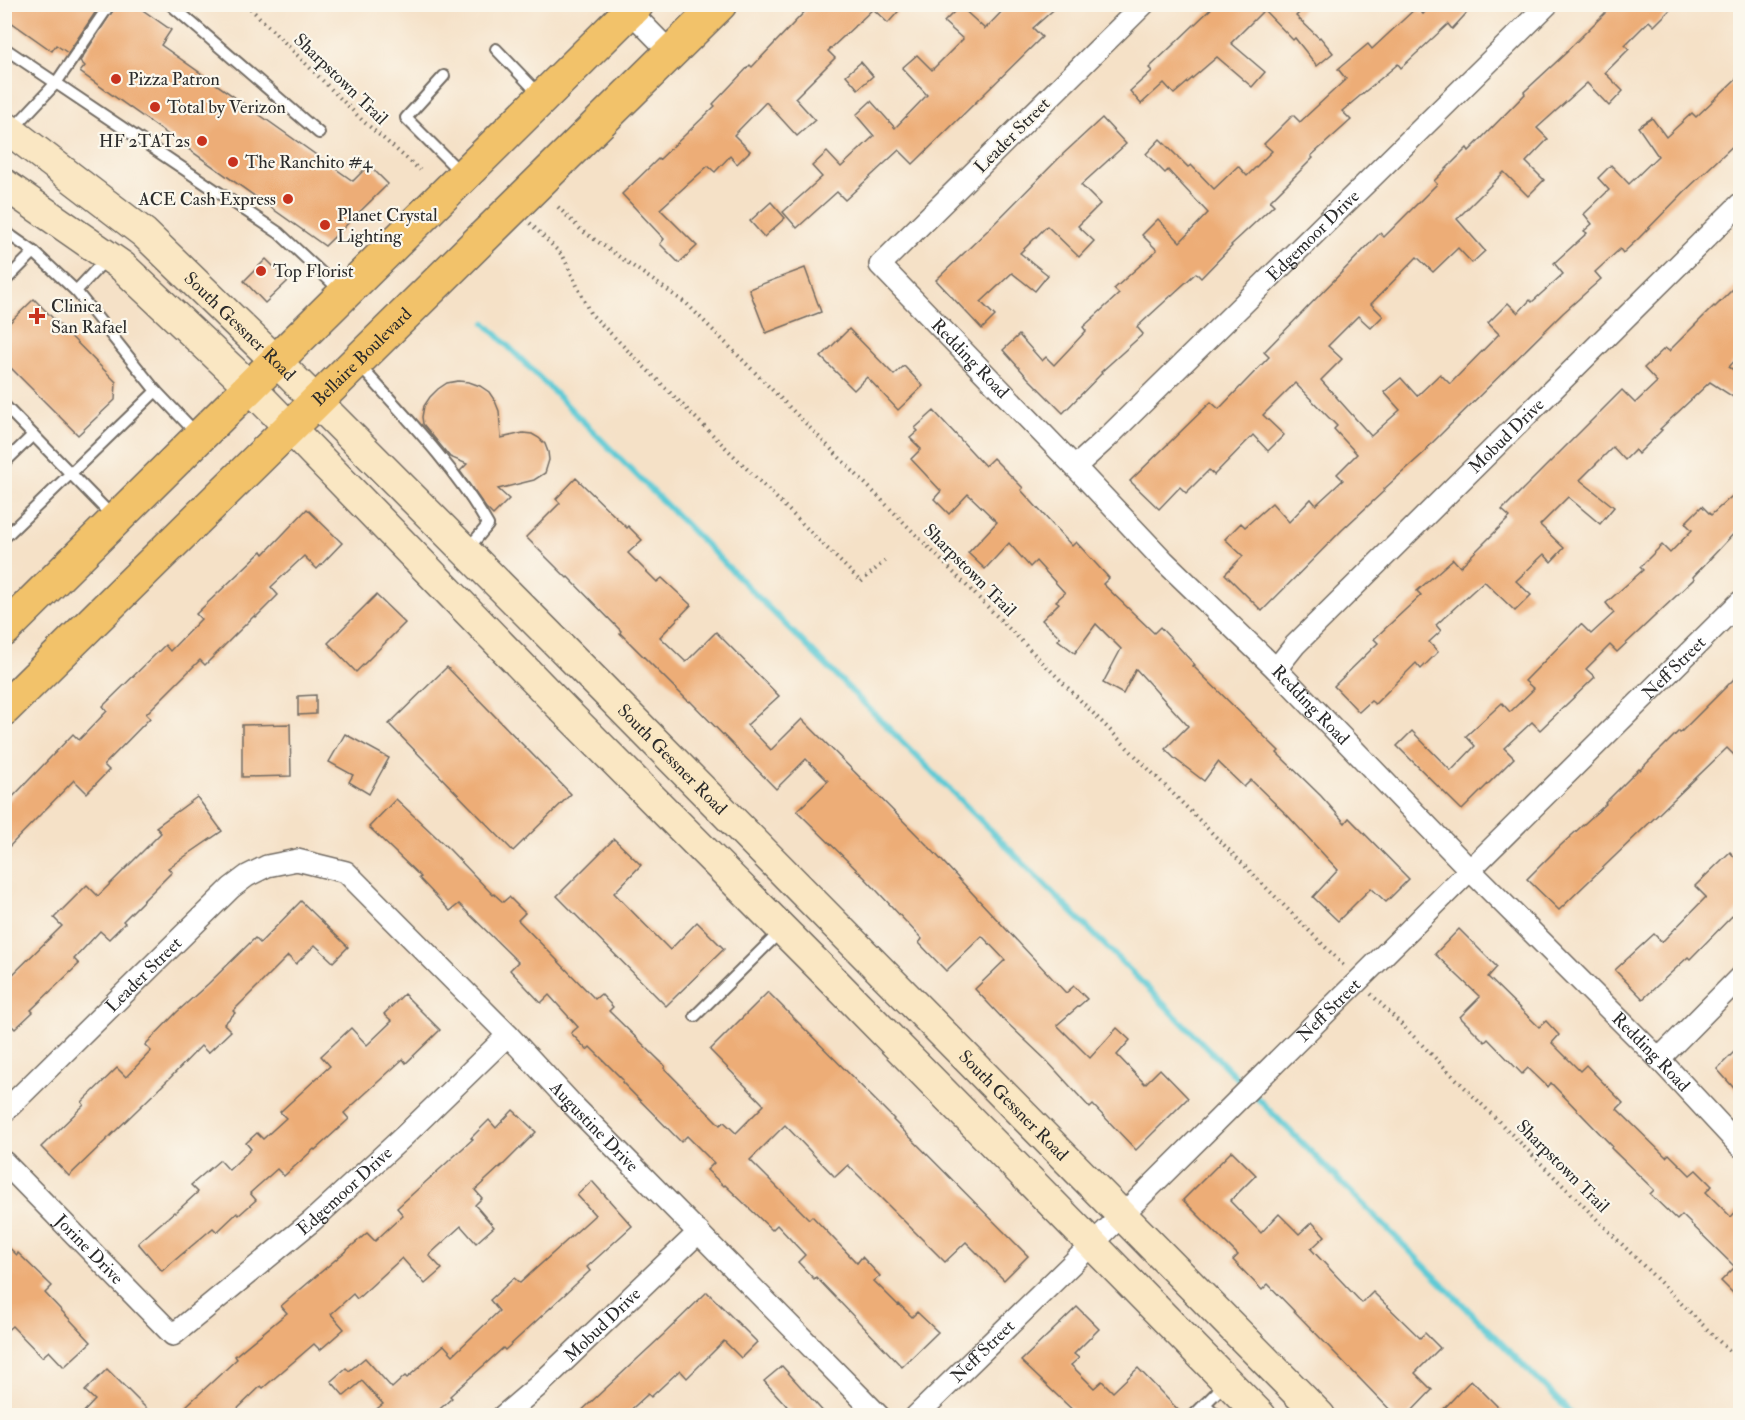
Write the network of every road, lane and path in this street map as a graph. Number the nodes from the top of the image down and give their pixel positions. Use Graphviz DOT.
graph roads {
  1 [pos="110,4"];
  2 [pos="170,4"];
  3 [pos="246,4"];
  4 [pos="720,4"];
  5 [pos="1144,4"];
  6 [pos="1548,4"];
  7 [pos="630,7"];
  8 [pos="4,48"];
  9 [pos="496,49"];
  10 [pos="671,54"];
  11 [pos="444,76"];
  12 [pos="56,83"];
  13 [pos="543,98"];
  14 [pos="7,132"];
  15 [pos="319,133"];
  16 [pos="420,170"];
  17 [pos="464,176"];
  18 [pos="4,184"];
  19 [pos="1740,204"];
  20 [pos="558,207"];
  21 [pos="515,208"];
  22 [pos="4,231"];
  23 [pos="33,252"];
  24 [pos="108,256"];
  25 [pos="880,265"];
  26 [pos="4,282"];
  27 [pos="76,291"];
  28 [pos="344,294"];
  29 [pos="276,361"];
  30 [pos="357,363"];
  31 [pos="250,387"];
  32 [pos="156,391"];
  33 [pos="316,403"];
  34 [pos="4,405"];
  35 [pos="290,429"];
  36 [pos="33,435"];
  37 [pos="200,436"];
  38 [pos="4,462"];
  39 [pos="1075,466"];
  40 [pos="71,473"];
  41 [pos="116,519"];
  42 [pos="4,538"];
  43 [pos="465,552"];
  44 [pos="888,558"];
  45 [pos="1740,602"];
  46 [pos="4,630"];
  47 [pos="1276,669"];
  48 [pos="596,682"];
  49 [pos="4,709"];
  50 [pos="566,712"];
  51 [pos="297,860"];
  52 [pos="1470,870"];
  53 [pos="782,929"];
  54 [pos="846,936"];
  55 [pos="817,964"];
  56 [pos="1347,970"];
  57 [pos="1740,977"];
  58 [pos="1367,989"];
  59 [pos="694,1016"];
  60 [pos="508,1035"];
  61 [pos="1659,1059"];
  62 [pos="4,1112"];
  63 [pos="1740,1146"];
  64 [pos="4,1162"];
  65 [pos="1123,1214"];
  66 [pos="699,1232"];
  67 [pos="1092,1244"];
  68 [pos="173,1335"];
  69 [pos="1740,1362"];
  70 [pos="1227,1382"];
  71 [pos="1205,1404"];
  72 [pos="504,1416"];
  73 [pos="879,1416"];
  74 [pos="916,1416"];
  75 [pos="1193,1416"];
  76 [pos="1217,1416"];
  77 [pos="1261,1416"];
  78 [pos="1320,1416"];
  1 -- 12 [label="lane"];
  2 -- 15 [label="lane"];
  3 -- 16 [label="path, Sharpstown Trail"];
  4 -- 10 [label="main road, Bellaire Boulevard"];
  5 -- 25 [label="street, Leader Street"];
  6 -- 39 [label="street, Edgemoor Drive"];
  7 -- 10 [label="street"];
  7 -- 13 [label="main road"];
  8 -- 12 [label="lane"];
  9 -- 13 [label="lane"];
  10 -- 21 [label="main road, Bellaire Boulevard"];
  11 -- 17 [label="lane"];
  12 -- 14 [label="lane"];
  12 -- 28 [label="lane"];
  13 -- 17 [label="main road"];
  14 -- 29 [label="main road, South Gessner Road"];
  17 -- 28 [label="main road"];
  18 -- 24 [label="main road, South Gessner Road"];
  19 -- 47 [label="street, Mobud Drive"];
  20 -- 56 [label="path, Sharpstown Trail"];
  21 -- 30 [label="main road, Bellaire Boulevard"];
  21 -- 44 [label="path"];
  22 -- 23 [label="lane"];
  23 -- 26 [label="lane"];
  23 -- 27 [label="lane"];
  24 -- 27 [label="lane"];
  24 -- 31 [label="main road, South Gessner Road"];
  25 -- 39 [label="street, Redding Road"];
  27 -- 32 [label="lane"];
  28 -- 29 [label="main road"];
  29 -- 31 [label="main road"];
  29 -- 33 [label="main road, South Gessner Road"];
  30 -- 33 [label="main road, Bellaire Boulevard"];
  30 -- 43 [label="lane"];
  31 -- 35 [label="main road, South Gessner Road"];
  31 -- 37 [label="main road"];
  32 -- 37 [label="lane"];
  32 -- 40 [label="lane"];
  33 -- 35 [label="main road, Bellaire Boulevard"];
  33 -- 43 [label="main road, South Gessner Road"];
  34 -- 36 [label="lane"];
  35 -- 49 [label="main road, Bellaire Boulevard"];
  35 -- 50 [label="main road, South Gessner Road"];
  36 -- 38 [label="lane"];
  36 -- 40 [label="lane"];
  37 -- 41 [label="main road"];
  39 -- 47 [label="street, Redding Road"];
  40 -- 41 [label="lane"];
  40 -- 42 [label="lane"];
  41 -- 46 [label="main road"];
  43 -- 48 [label="main road, South Gessner Road"];
  45 -- 52 [label="street, Neff Street"];
  47 -- 52 [label="street, Redding Road"];
  48 -- 50 [label="main road"];
  48 -- 54 [label="main road, South Gessner Road"];
  50 -- 53 [label="main road, South Gessner Road"];
  51 -- 60 [label="street, Augustine Drive"];
  51 -- 62 [label="street, Leader Street"];
  52 -- 61 [label="street, Redding Road"];
  52 -- 65 [label="street, Neff Street"];
  53 -- 55 [label="main road, South Gessner Road"];
  53 -- 59 [label="lane"];
  54 -- 55 [label="main road"];
  54 -- 65 [label="main road, South Gessner Road"];
  55 -- 67 [label="main road, South Gessner Road"];
  57 -- 61 [label="street"];
  58 -- 69 [label="path, Sharpstown Trail"];
  60 -- 66 [label="street, Augustine Drive"];
  60 -- 68 [label="street, Edgemoor Drive"];
  61 -- 63 [label="street, Redding Road"];
  64 -- 68 [label="street, Jorine Drive"];
  65 -- 67 [label="street, Neff Street"];
  65 -- 78 [label="main road, South Gessner Road"];
  66 -- 72 [label="street, Mobud Drive"];
  66 -- 73 [label="street, Augustine Drive"];
  67 -- 70 [label="main road, South Gessner Road"];
  67 -- 74 [label="street, Neff Street"];
  70 -- 71 [label="lane"];
  70 -- 77 [label="main road, South Gessner Road"];
  71 -- 75 [label="lane"];
  71 -- 76 [label="lane"];
}
